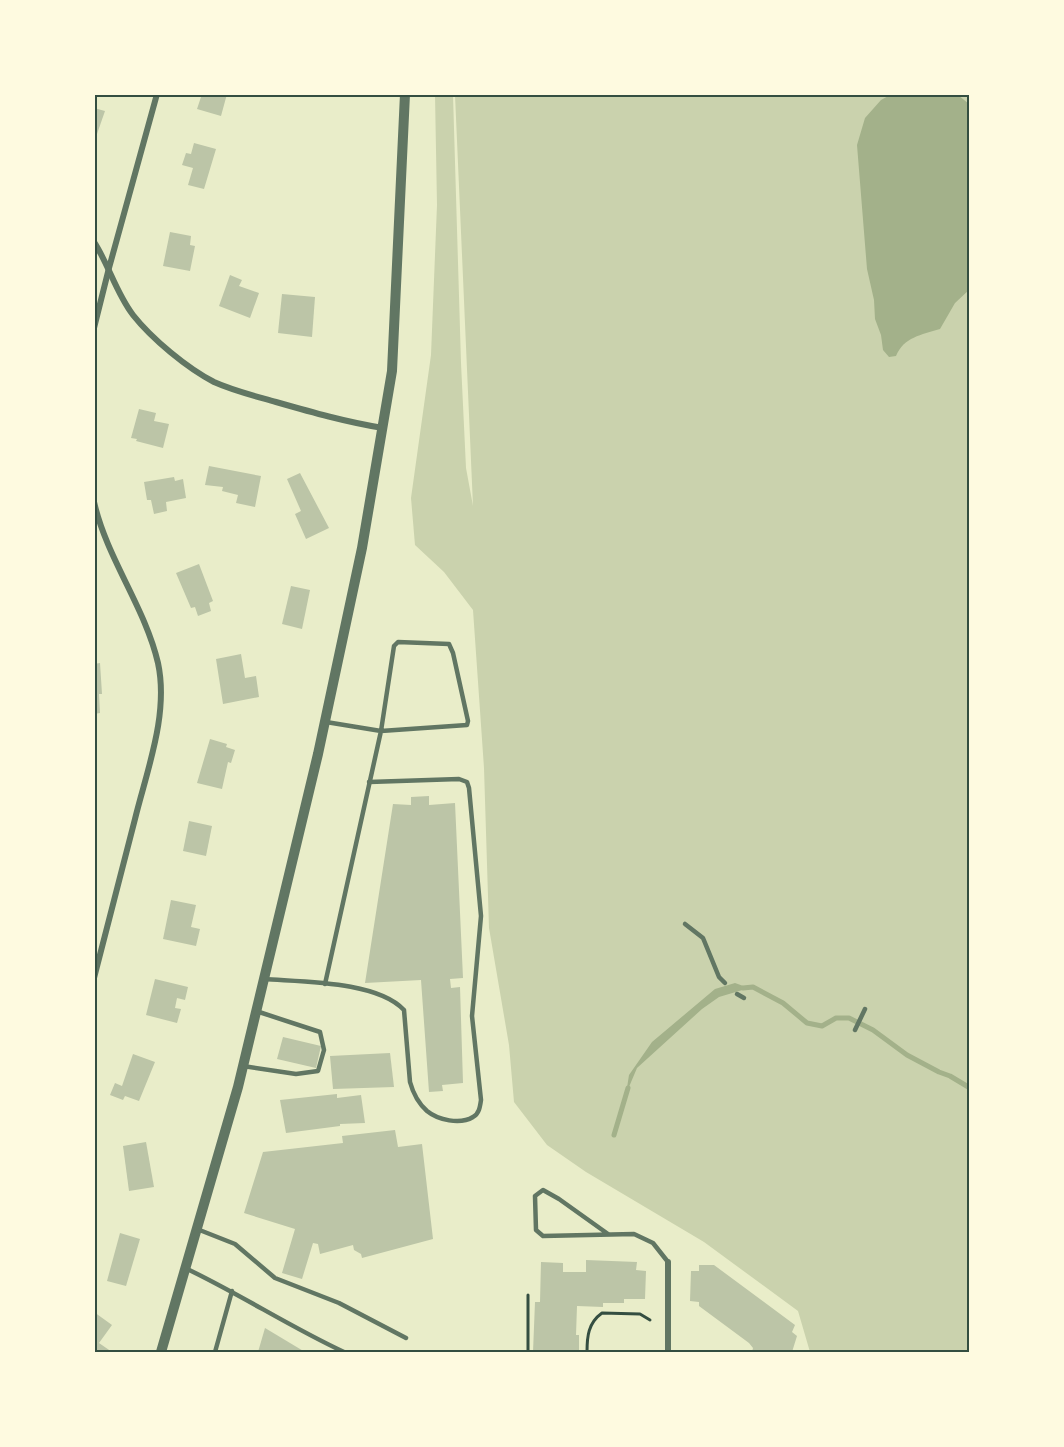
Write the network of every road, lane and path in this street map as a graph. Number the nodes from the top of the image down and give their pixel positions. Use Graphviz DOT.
graph roads {
  1 [pos="157,94"];
  2 [pos="405,94"];
  3 [pos="94,242"];
  4 [pos="109,268"];
  5 [pos="94,328"];
  6 [pos="383,428"];
  7 [pos="94,502"];
  8 [pos="325,722"];
  9 [pos="381,731"];
  10 [pos="369,782"];
  11 [pos="685,924"];
  12 [pos="94,978"];
  13 [pos="264,979"];
  14 [pos="325,984"];
  15 [pos="725,984"];
  16 [pos="738,994"];
  17 [pos="744,999"];
  18 [pos="865,1009"];
  19 [pos="256,1011"];
  20 [pos="855,1030"];
  21 [pos="243,1066"];
  22 [pos="197,1228"];
  23 [pos="608,1234"];
  24 [pos="668,1262"];
  25 [pos="185,1268"];
  26 [pos="232,1291"];
  27 [pos="528,1294"];
  28 [pos="650,1320"];
  29 [pos="406,1338"];
  30 [pos="160,1353"];
  31 [pos="215,1353"];
  32 [pos="344,1353"];
  33 [pos="528,1353"];
  34 [pos="587,1353"];
  35 [pos="668,1353"];
  1 -- 4 [label="street"];
  2 -- 6 [label="street"];
  3 -- 4 [label="street"];
  4 -- 5 [label="street"];
  4 -- 6 [label="street"];
  6 -- 8 [label="street"];
  7 -- 12 [label="street"];
  8 -- 9 [label="lane"];
  8 -- 13 [label="street"];
  9 -- 9 [label="lane"];
  9 -- 10 [label="lane"];
  10 -- 14 [label="lane"];
  10 -- 14 [label="lane"];
  11 -- 15 [label="lane"];
  13 -- 14 [label="lane"];
  13 -- 19 [label="street"];
  16 -- 17 [label="lane"];
  18 -- 20 [label="lane"];
  19 -- 21 [label="street"];
  19 -- 21 [label="lane"];
  21 -- 22 [label="street"];
  22 -- 25 [label="street"];
  22 -- 29 [label="lane"];
  23 -- 23 [label="lane"];
  23 -- 24 [label="lane"];
  24 -- 35 [label="street"];
  25 -- 26 [label="lane"];
  25 -- 30 [label="street"];
  26 -- 31 [label="lane"];
  26 -- 32 [label="lane"];
  27 -- 33 [label="path"];
  28 -- 34 [label="path"];
}
